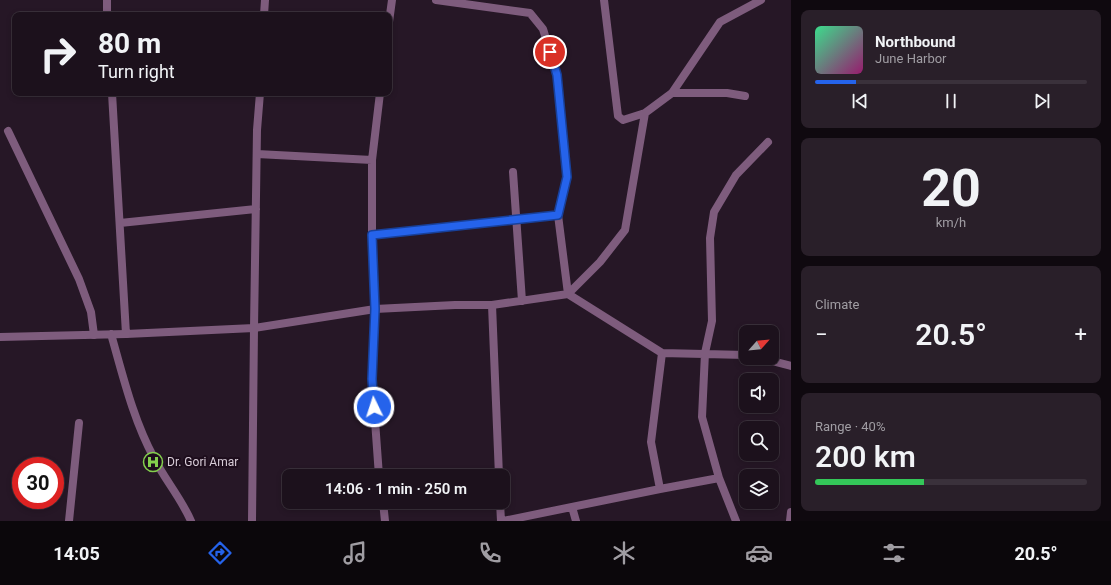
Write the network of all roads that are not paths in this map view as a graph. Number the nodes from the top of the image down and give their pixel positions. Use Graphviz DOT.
graph roads {
  1 [pos="107,0"];
  2 [pos="265,0"];
  3 [pos="392,0"];
  4 [pos="436,0"];
  5 [pos="604,0"];
  6 [pos="761,0"];
  7 [pos="488,3"];
  8 [pos="107,12"];
  9 [pos="264,12"];
  10 [pos="390,12"];
  11 [pos="672,93"];
  12 [pos="112,96"];
  13 [pos="260,96"];
  14 [pos="380,96"];
  15 [pos="744,96"];
  16 [pos="645,113"];
  17 [pos="8,131"];
  18 [pos="768,142"];
  19 [pos="257,154"];
  20 [pos="372,160"];
  21 [pos="512,172"];
  22 [pos="256,208"];
  23 [pos="558,215"];
  24 [pos="516,219"];
  25 [pos="120,222"];
  26 [pos="372,235"];
  27 [pos="568,294"];
  28 [pos="522,301"];
  29 [pos="492,305"];
  30 [pos="375,309"];
  31 [pos="254,328"];
  32 [pos="111,334"];
  33 [pos="126,334"];
  34 [pos="94,335"];
  35 [pos="0,337"];
  36 [pos="662,353"];
  37 [pos="705,354"];
  38 [pos="739,355"];
  39 [pos="779,363"];
  40 [pos="791,366"];
  41 [pos="79,422"];
  42 [pos="378,469"];
  43 [pos="499,469"];
  44 [pos="719,478"];
  45 [pos="660,488"];
  46 [pos="572,507"];
  47 [pos="384,509"];
  48 [pos="501,509"];
  49 [pos="791,512"];
  50 [pos="69,521"];
  51 [pos="191,521"];
  52 [pos="252,521"];
  53 [pos="385,521"];
  54 [pos="502,521"];
  55 [pos="576,521"];
  56 [pos="736,521"];
  57 [pos="790,521"];
  1 -- 8 [label="street"];
  2 -- 9 [label="street"];
  3 -- 10 [label="street"];
  4 -- 7 [label="street"];
  5 -- 16 [label="street"];
  6 -- 11 [label="street"];
  7 -- 23 [label="street"];
  11 -- 15 [label="street"];
  11 -- 16 [label="street"];
  12 -- 25 [label="street"];
  13 -- 19 [label="street"];
  14 -- 20 [label="street"];
  16 -- 27 [label="street"];
  17 -- 34 [label="street"];
  18 -- 37 [label="street"];
  19 -- 20 [label="street"];
  19 -- 22 [label="street"];
  20 -- 26 [label="street"];
  21 -- 24 [label="street"];
  22 -- 25 [label="street"];
  22 -- 31 [label="street"];
  23 -- 24 [label="street"];
  23 -- 27 [label="street"];
  24 -- 26 [label="street"];
  24 -- 28 [label="street"];
  25 -- 33 [label="street"];
  26 -- 30 [label="street"];
  27 -- 28 [label="street"];
  27 -- 36 [label="street"];
  28 -- 29 [label="street"];
  29 -- 30 [label="street"];
  29 -- 43 [label="street"];
  30 -- 31 [label="street"];
  30 -- 42 [label="street"];
  31 -- 33 [label="street"];
  31 -- 52 [label="street"];
  32 -- 33 [label="street"];
  32 -- 34 [label="street"];
  32 -- 51 [label="street"];
  34 -- 35 [label="street"];
  36 -- 37 [label="street"];
  36 -- 45 [label="street"];
  37 -- 38 [label="street"];
  37 -- 44 [label="street"];
  39 -- 40 [label="street"];
  41 -- 50 [label="street"];
  44 -- 45 [label="street"];
  44 -- 56 [label="street"];
  45 -- 46 [label="street"];
  46 -- 54 [label="street"];
  46 -- 55 [label="street"];
  47 -- 53 [label="street"];
  48 -- 54 [label="street"];
  49 -- 57 [label="street"];
}
